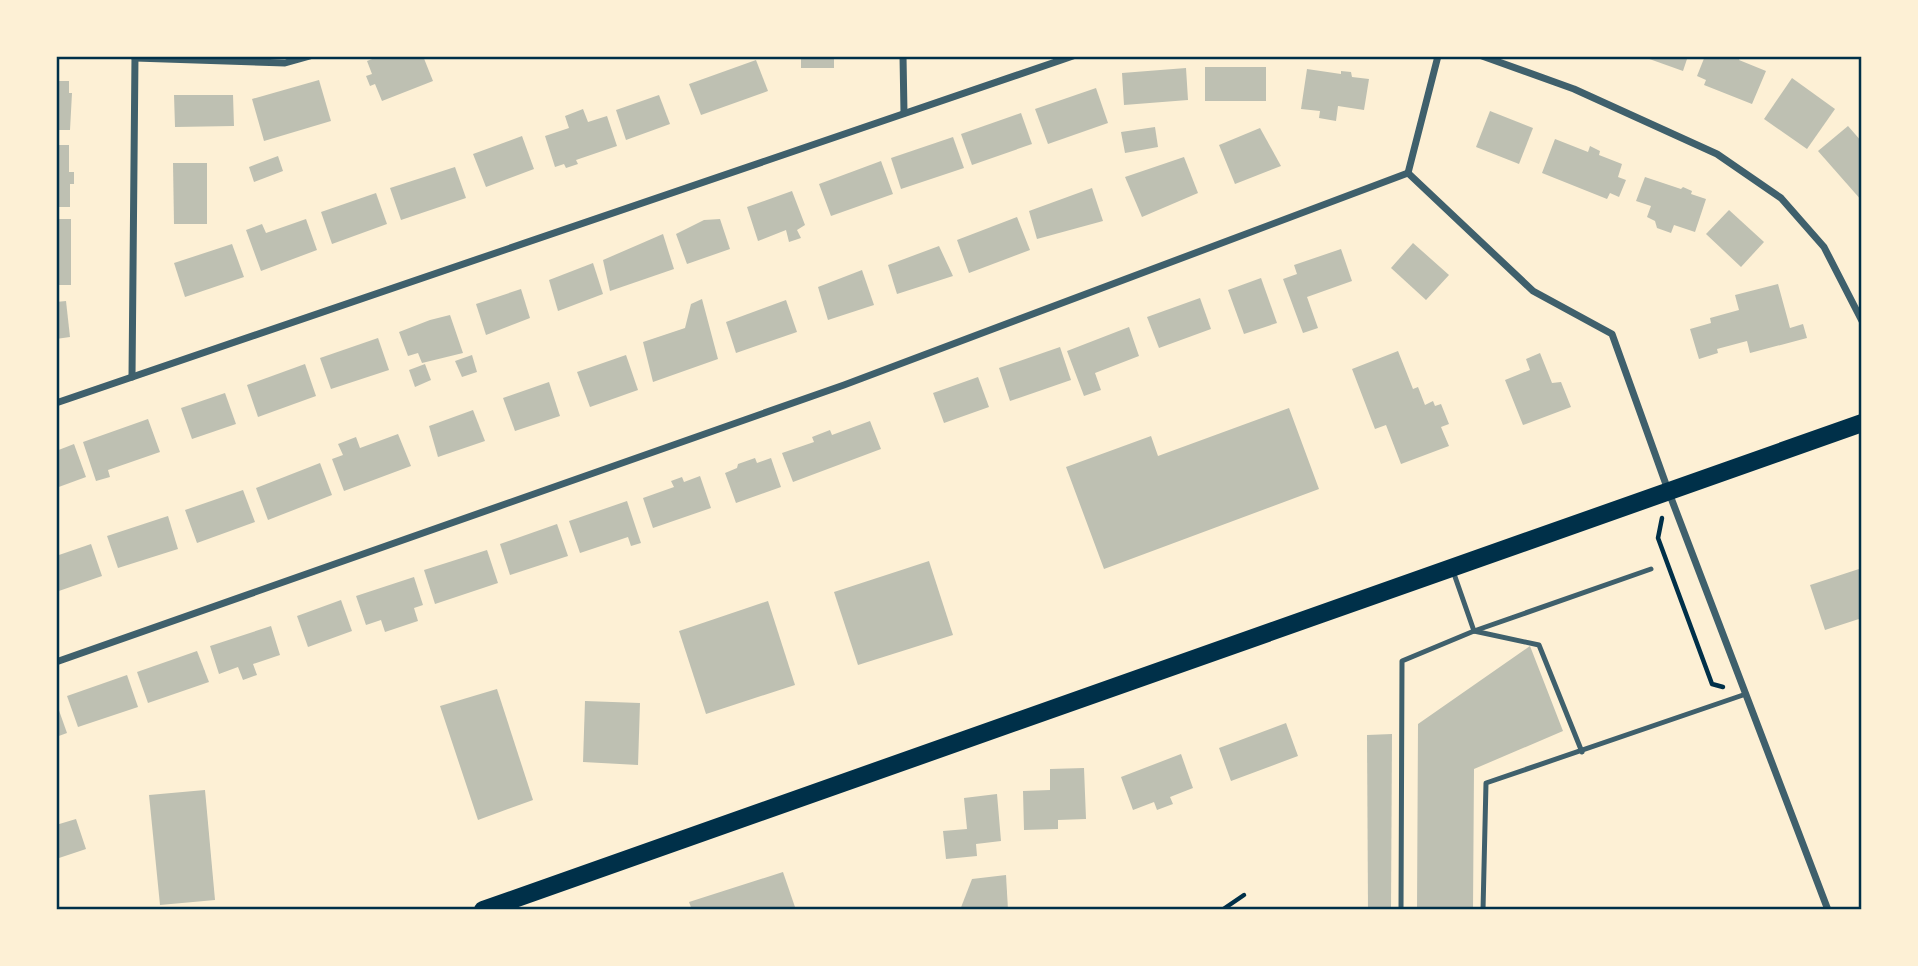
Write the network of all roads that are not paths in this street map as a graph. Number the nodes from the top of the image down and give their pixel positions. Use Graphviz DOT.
graph roads {
  1 [pos="310,56"];
  2 [pos="903,56"];
  3 [pos="1073,56"];
  4 [pos="1438,56"];
  5 [pos="1482,56"];
  6 [pos="135,57"];
  7 [pos="904,113"];
  8 [pos="1408,173"];
  9 [pos="1862,321"];
  10 [pos="132,377"];
  11 [pos="56,403"];
  12 [pos="1862,423"];
  13 [pos="1668,490"];
  14 [pos="1451,567"];
  15 [pos="1651,569"];
  16 [pos="1475,631"];
  17 [pos="56,662"];
  18 [pos="1746,694"];
  19 [pos="1582,752"];
  20 [pos="483,910"];
  21 [pos="1401,910"];
  22 [pos="1483,910"];
  23 [pos="1828,910"];
  1 -- 6 [label="street"];
  2 -- 7 [label="street"];
  3 -- 7 [label="street"];
  4 -- 8 [label="street"];
  5 -- 9 [label="street"];
  6 -- 10 [label="street"];
  7 -- 10 [label="street"];
  8 -- 13 [label="street"];
  8 -- 17 [label="street"];
  10 -- 11 [label="street"];
  12 -- 13 [label="main road"];
  13 -- 14 [label="main road"];
  13 -- 18 [label="street"];
  14 -- 16 [label="lane"];
  14 -- 20 [label="main road"];
  15 -- 16 [label="lane"];
  16 -- 19 [label="lane"];
  16 -- 21 [label="lane"];
  18 -- 19 [label="lane"];
  18 -- 23 [label="street"];
  19 -- 22 [label="lane"];
}
